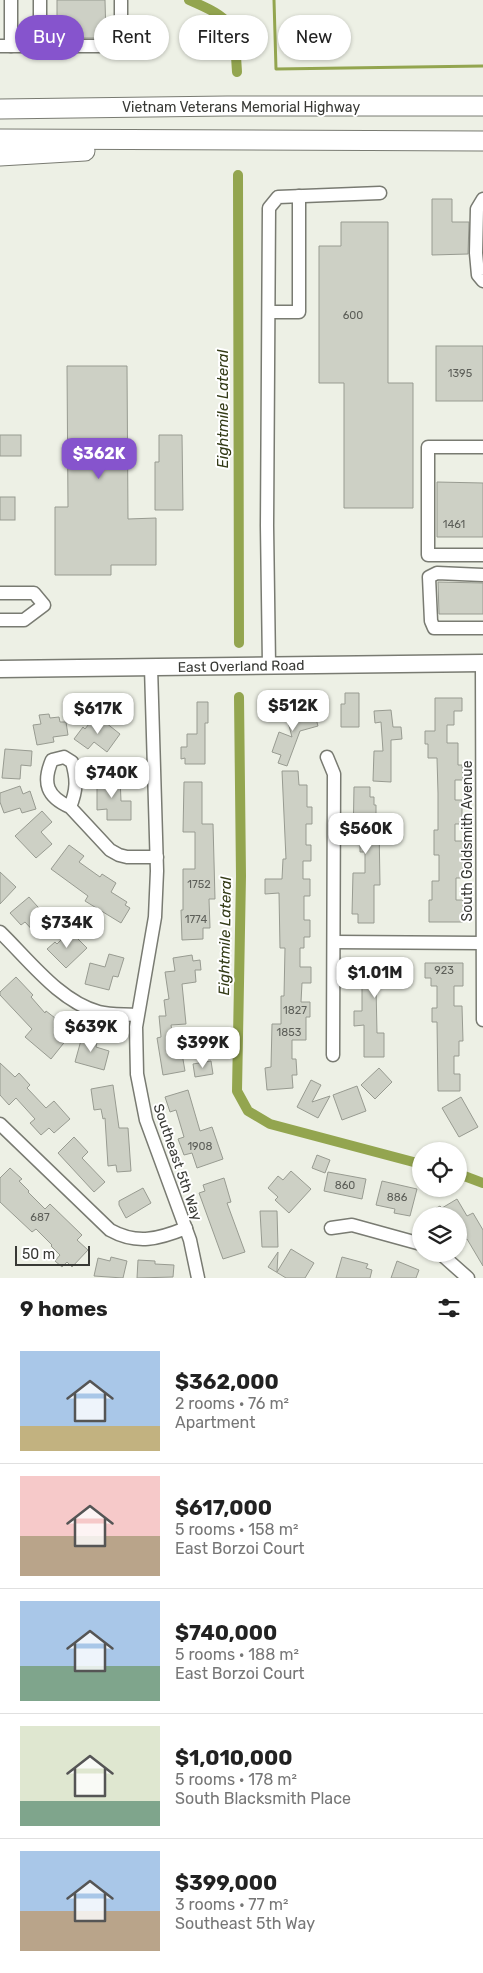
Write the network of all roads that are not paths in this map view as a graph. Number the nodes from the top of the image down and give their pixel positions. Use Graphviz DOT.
graph roads {
  1 [pos="11,0"];
  2 [pos="40,0"];
  3 [pos="121,1"];
  4 [pos="40,15"];
  5 [pos="6,46"];
  6 [pos="84,46"];
  7 [pos="0,96"];
  8 [pos="226,106"];
  9 [pos="483,106"];
  10 [pos="0,109"];
  11 [pos="0,139"];
  12 [pos="226,141"];
  13 [pos="483,141"];
  14 [pos="0,156"];
  15 [pos="380,193"];
  16 [pos="299,196"];
  17 [pos="483,199"];
  18 [pos="483,281"];
  19 [pos="269,312"];
  20 [pos="483,447"];
  21 [pos="483,555"];
  22 [pos="483,575"];
  23 [pos="0,593"];
  24 [pos="0,620"];
  25 [pos="483,628"];
  26 [pos="482,663"];
  27 [pos="268,665"];
  28 [pos="151,667"];
  29 [pos="0,669"];
  30 [pos="327,757"];
  31 [pos="70,806"];
  32 [pos="157,857"];
  33 [pos="0,932"];
  34 [pos="334,942"];
  35 [pos="481,943"];
  36 [pos="137,1015"];
  37 [pos="483,1020"];
  38 [pos="333,1055"];
  39 [pos="0,1124"];
  40 [pos="186,1228"];
  41 [pos="331,1228"];
  42 [pos="412,1241"];
  43 [pos="450,1262"];
  44 [pos="198,1278"];
  45 [pos="468,1278"];
  1 -- 5 [label="street"];
  2 -- 4 [label="street"];
  3 -- 6 [label="street"];
  7 -- 8 [label="highway"];
  8 -- 9 [label="highway, Vietnam Veterans Memorial Highway"];
  8 -- 10 [label="highway, Vietnam Veterans Memorial Highway"];
  11 -- 12 [label="highway"];
  12 -- 13 [label="highway"];
  12 -- 14 [label="highway"];
  15 -- 16 [label="street"];
  16 -- 19 [label="street"];
  16 -- 19 [label="street"];
  17 -- 18 [label="street"];
  19 -- 27 [label="street"];
  20 -- 21 [label="street"];
  22 -- 25 [label="street"];
  23 -- 24 [label="street"];
  26 -- 27 [label="main road, East Overland Road"];
  26 -- 35 [label="street, South Goldsmith Avenue"];
  27 -- 28 [label="main road, East Overland Road"];
  28 -- 29 [label="main road, East Overland Road"];
  28 -- 32 [label="street, Southeast 5th Way"];
  30 -- 34 [label="street"];
  31 -- 32 [label="street"];
  32 -- 36 [label="street, Southeast 5th Way"];
  33 -- 36 [label="street"];
  34 -- 35 [label="street"];
  34 -- 38 [label="street"];
  35 -- 37 [label="street, South Goldsmith Avenue"];
  36 -- 40 [label="street, Southeast 5th Way"];
  39 -- 40 [label="street"];
  40 -- 44 [label="street, Southeast 5th Way"];
  41 -- 42 [label="street"];
  43 -- 45 [label="street"];
}
